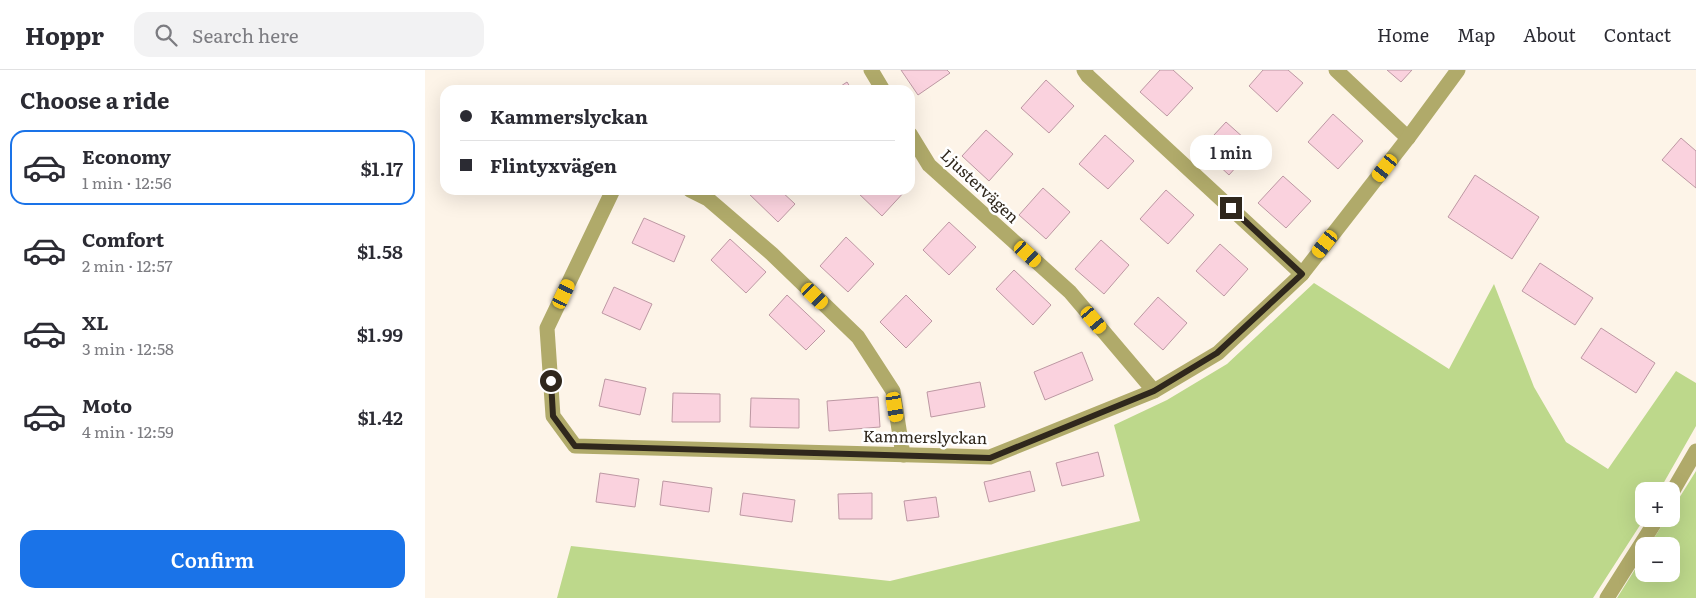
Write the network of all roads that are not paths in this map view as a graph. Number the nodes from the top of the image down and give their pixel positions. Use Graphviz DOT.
graph roads {
  1 [pos="871,70"];
  2 [pos="1084,70"];
  3 [pos="1336,70"];
  4 [pos="1458,70"];
  5 [pos="880,85"];
  6 [pos="1408,138"];
  7 [pos="915,142"];
  8 [pos="611,195"];
  9 [pos="700,195"];
  10 [pos="1302,274"];
  11 [pos="1154,391"];
  12 [pos="1696,451"];
  13 [pos="903,455"];
  14 [pos="1678,482"];
  15 [pos="1652,527"];
  16 [pos="1607,598"];
  1 -- 5 [label="street"];
  2 -- 10 [label="street"];
  3 -- 6 [label="street"];
  4 -- 6 [label="street, Kammerslyckan"];
  6 -- 10 [label="street, Kammerslyckan"];
  7 -- 11 [label="street, Ljustervägen"];
  8 -- 13 [label="street, Kammerslyckan"];
  9 -- 13 [label="street"];
  10 -- 11 [label="street, Kammerslyckan"];
  11 -- 13 [label="street, Kammerslyckan"];
  12 -- 14 [label="street"];
  15 -- 16 [label="street"];
}
